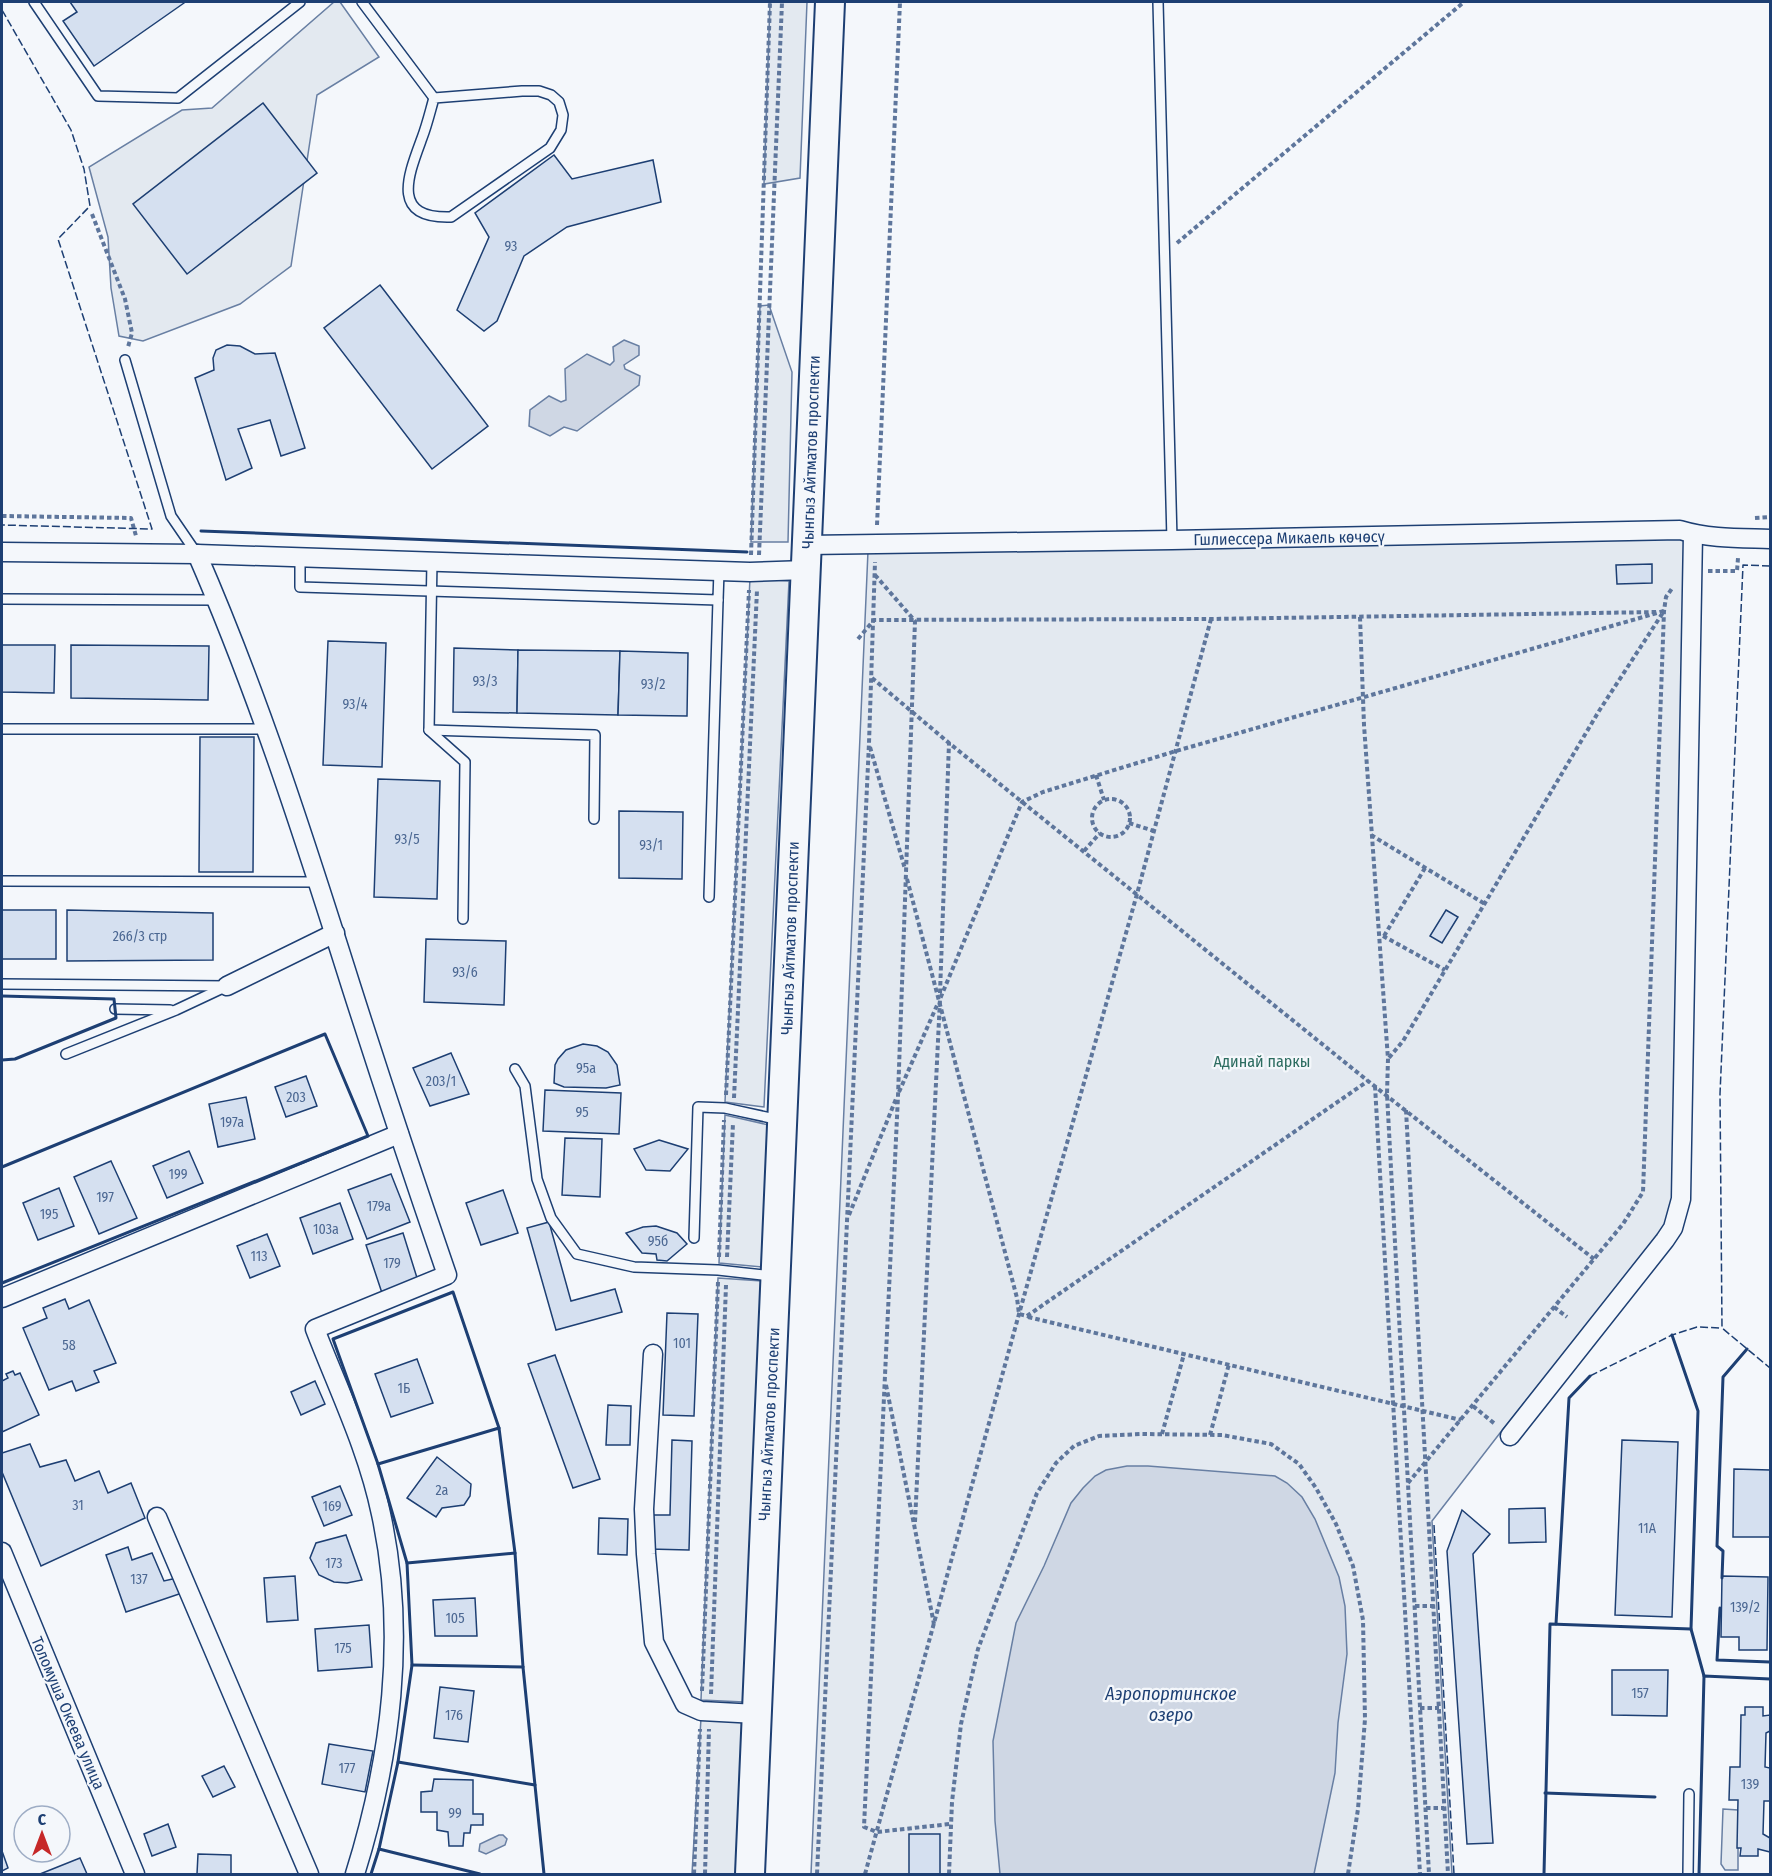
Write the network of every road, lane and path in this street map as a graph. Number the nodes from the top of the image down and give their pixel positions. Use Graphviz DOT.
graph roads {
  1 [pos="34,2"];
  2 [pos="300,2"];
  3 [pos="362,2"];
  4 [pos="771,2"];
  5 [pos="782,2"];
  6 [pos="830,2"];
  7 [pos="900,2"];
  8 [pos="1158,2"];
  9 [pos="1464,2"];
  10 [pos="434,98"];
  11 [pos="93,214"];
  12 [pos="1165,254"];
  13 [pos="124,360"];
  14 [pos="2,516"];
  15 [pos="876,530"];
  16 [pos="1693,534"];
  17 [pos="1770,539"];
  18 [pos="1172,540"];
  19 [pos="2,552"];
  20 [pos="137,553"];
  21 [pos="197,554"];
  22 [pos="875,555"];
  23 [pos="806,557"];
  24 [pos="300,558"];
  25 [pos="1738,558"];
  26 [pos="432,561"];
  27 [pos="719,571"];
  28 [pos="754,571"];
  29 [pos="1708,571"];
  30 [pos="875,575"];
  31 [pos="432,591"];
  32 [pos="2,599"];
  33 [pos="217,600"];
  34 [pos="718,600"];
  35 [pos="1664,611"];
  36 [pos="1360,617"];
  37 [pos="1211,619"];
  38 [pos="874,620"];
  39 [pos="915,621"];
  40 [pos="747,634"];
  41 [pos="758,635"];
  42 [pos="858,639"];
  43 [pos="871,677"];
  44 [pos="1363,698"];
  45 [pos="912,710"];
  46 [pos="2,729"];
  47 [pos="266,729"];
  48 [pos="429,730"];
  49 [pos="869,743"];
  50 [pos="949,743"];
  51 [pos="1176,751"];
  52 [pos="1096,775"];
  53 [pos="1104,800"];
  54 [pos="1022,802"];
  55 [pos="594,819"];
  56 [pos="1129,823"];
  57 [pos="1154,831"];
  58 [pos="1100,833"];
  59 [pos="1371,835"];
  60 [pos="1084,851"];
  61 [pos="1425,868"];
  62 [pos="906,874"];
  63 [pos="2,881"];
  64 [pos="319,882"];
  65 [pos="1137,894"];
  66 [pos="709,897"];
  67 [pos="1485,904"];
  68 [pos="463,919"];
  69 [pos="335,933"];
  70 [pos="1378,936"];
  71 [pos="1384,936"];
  72 [pos="1445,970"];
  73 [pos="2,984"];
  74 [pos="227,986"];
  75 [pos="940,999"];
  76 [pos="115,1010"];
  77 [pos="176,1011"];
  78 [pos="66,1054"];
  79 [pos="1388,1059"];
  80 [pos="515,1069"];
  81 [pos="1368,1081"];
  82 [pos="1375,1086"];
  83 [pos="1387,1094"];
  84 [pos="898,1096"];
  85 [pos="729,1109"];
  86 [pos="1406,1110"];
  87 [pos="782,1120"];
  88 [pos="399,1134"];
  89 [pos="847,1218"];
  90 [pos="694,1238"];
  91 [pos="1594,1259"];
  92 [pos="722,1271"];
  93 [pos="776,1276"];
  94 [pos="2,1298"];
  95 [pos="1554,1307"];
  96 [pos="1019,1314"];
  97 [pos="1027,1316"];
  98 [pos="1567,1317"];
  99 [pos="653,1354"];
  100 [pos="1184,1354"];
  101 [pos="1229,1364"];
  102 [pos="885,1378"];
  103 [pos="1394,1403"];
  104 [pos="1404,1406"];
  105 [pos="1473,1406"];
  106 [pos="1423,1411"];
  107 [pos="1461,1420"];
  108 [pos="1162,1434"];
  109 [pos="1210,1435"];
  110 [pos="1510,1436"];
  111 [pos="1426,1460"];
  112 [pos="1407,1483"];
  113 [pos="157,1517"];
  114 [pos="915,1522"];
  115 [pos="2,1552"];
  116 [pos="1415,1606"];
  117 [pos="1434,1606"];
  118 [pos="934,1626"];
  119 [pos="1420,1708"];
  120 [pos="1438,1708"];
  121 [pos="705,1711"];
  122 [pos="756,1714"];
  123 [pos="1689,1794"];
  124 [pos="1426,1808"];
  125 [pos="1444,1808"];
  126 [pos="950,1824"];
  127 [pos="878,1832"];
  128 [pos="135,1875"];
  129 [pos="309,1875"];
  130 [pos="355,1875"];
  131 [pos="694,1875"];
  132 [pos="705,1875"];
  133 [pos="750,1875"];
  134 [pos="817,1875"];
  135 [pos="865,1875"];
  136 [pos="949,1875"];
  137 [pos="1348,1875"];
  138 [pos="1420,1875"];
  139 [pos="1429,1875"];
  140 [pos="1448,1875"];
  141 [pos="1688,1875"];
  1 -- 2 [label="lane"];
  3 -- 10 [label="lane"];
  4 -- 28 [label="path"];
  5 -- 28 [label="path"];
  6 -- 23 [label="main road, Чынгыз Айтматов проспекти"];
  7 -- 15 [label="path"];
  8 -- 12 [label="lane"];
  9 -- 12 [label="path"];
  10 -- 10 [label="lane"];
  11 -- 13 [label="path"];
  12 -- 18 [label="lane"];
  13 -- 21 [label="lane"];
  14 -- 20 [label="path"];
  16 -- 17 [label="street, Гшлиессера Микаель көчөсү"];
  16 -- 18 [label="street, Гшлиессера Микаель көчөсү"];
  16 -- 110 [label="street"];
  18 -- 23 [label="street, Гшлиессера Микаель көчөсү"];
  19 -- 20 [label="street, Гшлиессера Микаель көчөсү"];
  20 -- 21 [label="street, Гшлиессера Микаель көчөсү"];
  21 -- 24 [label="street, Гшлиессера Микаель көчөсү"];
  21 -- 33 [label="street"];
  22 -- 30 [label="path"];
  23 -- 28 [label="street, Гшлиессера Микаель көчөсү"];
  23 -- 87 [label="main road, Чынгыз Айтматов проспекти"];
  24 -- 26 [label="street, Гшлиессера Микаель көчөсү"];
  24 -- 31 [label="lane"];
  25 -- 29 [label="path"];
  26 -- 27 [label="street, Гшлиессера Микаель көчөсү"];
  26 -- 31 [label="lane"];
  27 -- 28 [label="street, Гшлиессера Микаель көчөсү"];
  27 -- 34 [label="lane"];
  28 -- 40 [label="path"];
  28 -- 41 [label="path"];
  30 -- 38 [label="path"];
  30 -- 39 [label="path"];
  31 -- 34 [label="lane"];
  31 -- 48 [label="lane"];
  32 -- 33 [label="lane"];
  33 -- 47 [label="street"];
  34 -- 66 [label="lane"];
  35 -- 36 [label="path"];
  35 -- 44 [label="path"];
  35 -- 67 [label="path"];
  35 -- 91 [label="path"];
  36 -- 37 [label="path"];
  36 -- 44 [label="path"];
  37 -- 39 [label="path"];
  37 -- 51 [label="path"];
  38 -- 39 [label="path"];
  38 -- 42 [label="path"];
  38 -- 43 [label="path"];
  39 -- 45 [label="path"];
  40 -- 41 [label="path"];
  40 -- 85 [label="path"];
  41 -- 85 [label="path"];
  43 -- 45 [label="path"];
  43 -- 49 [label="path"];
  44 -- 51 [label="path"];
  44 -- 59 [label="path"];
  45 -- 50 [label="path"];
  45 -- 62 [label="path"];
  46 -- 47 [label="lane"];
  47 -- 64 [label="street"];
  48 -- 55 [label="lane"];
  48 -- 68 [label="lane"];
  49 -- 62 [label="path"];
  49 -- 89 [label="path"];
  50 -- 54 [label="path"];
  50 -- 75 [label="path"];
  51 -- 52 [label="path"];
  51 -- 57 [label="path"];
  52 -- 53 [label="path"];
  52 -- 54 [label="path"];
  53 -- 56 [label="path"];
  53 -- 58 [label="path"];
  54 -- 60 [label="path"];
  54 -- 75 [label="path"];
  56 -- 57 [label="path"];
  56 -- 58 [label="path"];
  57 -- 65 [label="path"];
  58 -- 60 [label="path"];
  59 -- 61 [label="path"];
  59 -- 70 [label="path"];
  60 -- 65 [label="path"];
  61 -- 67 [label="path"];
  61 -- 71 [label="path"];
  62 -- 75 [label="path"];
  62 -- 84 [label="path"];
  63 -- 64 [label="lane"];
  64 -- 69 [label="street"];
  65 -- 81 [label="path"];
  65 -- 96 [label="path"];
  67 -- 72 [label="path"];
  69 -- 74 [label="street"];
  69 -- 88 [label="street"];
  70 -- 71 [label="path"];
  70 -- 79 [label="path"];
  71 -- 72 [label="path"];
  72 -- 79 [label="path"];
  73 -- 74 [label="lane"];
  74 -- 77 [label="lane"];
  75 -- 84 [label="path"];
  75 -- 96 [label="path"];
  75 -- 114 [label="path"];
  76 -- 77 [label="lane"];
  77 -- 78 [label="lane"];
  79 -- 83 [label="path"];
  80 -- 92 [label="lane"];
  81 -- 82 [label="path"];
  81 -- 97 [label="path"];
  82 -- 83 [label="path"];
  82 -- 103 [label="path"];
  83 -- 86 [label="path"];
  83 -- 104 [label="path"];
  84 -- 89 [label="path"];
  84 -- 102 [label="path"];
  85 -- 87 [label="lane"];
  85 -- 90 [label="lane"];
  85 -- 92 [label="path"];
  85 -- 92 [label="path"];
  86 -- 91 [label="path"];
  86 -- 106 [label="path"];
  87 -- 93 [label="main road, Чынгыз Айтматов проспекти"];
  88 -- 94 [label="street"];
  88 -- 130 [label="street"];
  89 -- 134 [label="path"];
  91 -- 95 [label="path"];
  92 -- 93 [label="lane"];
  92 -- 121 [label="path"];
  92 -- 121 [label="path"];
  93 -- 122 [label="main road, Чынгыз Айтматов проспекти"];
  95 -- 98 [label="path"];
  95 -- 105 [label="path"];
  96 -- 97 [label="path"];
  96 -- 118 [label="path"];
  97 -- 100 [label="path"];
  99 -- 121 [label="street"];
  100 -- 101 [label="path"];
  100 -- 108 [label="path"];
  101 -- 103 [label="path"];
  101 -- 109 [label="path"];
  102 -- 114 [label="path"];
  102 -- 127 [label="path"];
  103 -- 104 [label="path"];
  103 -- 138 [label="path"];
  104 -- 106 [label="path"];
  104 -- 112 [label="path"];
  105 -- 107 [label="path"];
  105 -- 110 [label="path"];
  106 -- 107 [label="path"];
  106 -- 111 [label="path"];
  107 -- 111 [label="path"];
  108 -- 109 [label="path"];
  108 -- 126 [label="path"];
  109 -- 137 [label="path"];
  111 -- 112 [label="path"];
  111 -- 117 [label="path"];
  112 -- 116 [label="path"];
  113 -- 129 [label="street"];
  114 -- 118 [label="path"];
  115 -- 128 [label="street, Толомуша Океева улица"];
  116 -- 117 [label="path"];
  116 -- 119 [label="path"];
  117 -- 120 [label="path"];
  118 -- 127 [label="path"];
  119 -- 120 [label="path"];
  119 -- 124 [label="path"];
  120 -- 125 [label="path"];
  121 -- 122 [label="street"];
  121 -- 131 [label="path"];
  121 -- 132 [label="path"];
  122 -- 133 [label="main road, Чынгыз Айтматов проспекти"];
  123 -- 141 [label="lane"];
  124 -- 125 [label="path"];
  124 -- 139 [label="path"];
  125 -- 140 [label="path"];
  126 -- 127 [label="path"];
  126 -- 136 [label="path"];
  127 -- 135 [label="path"];
}
